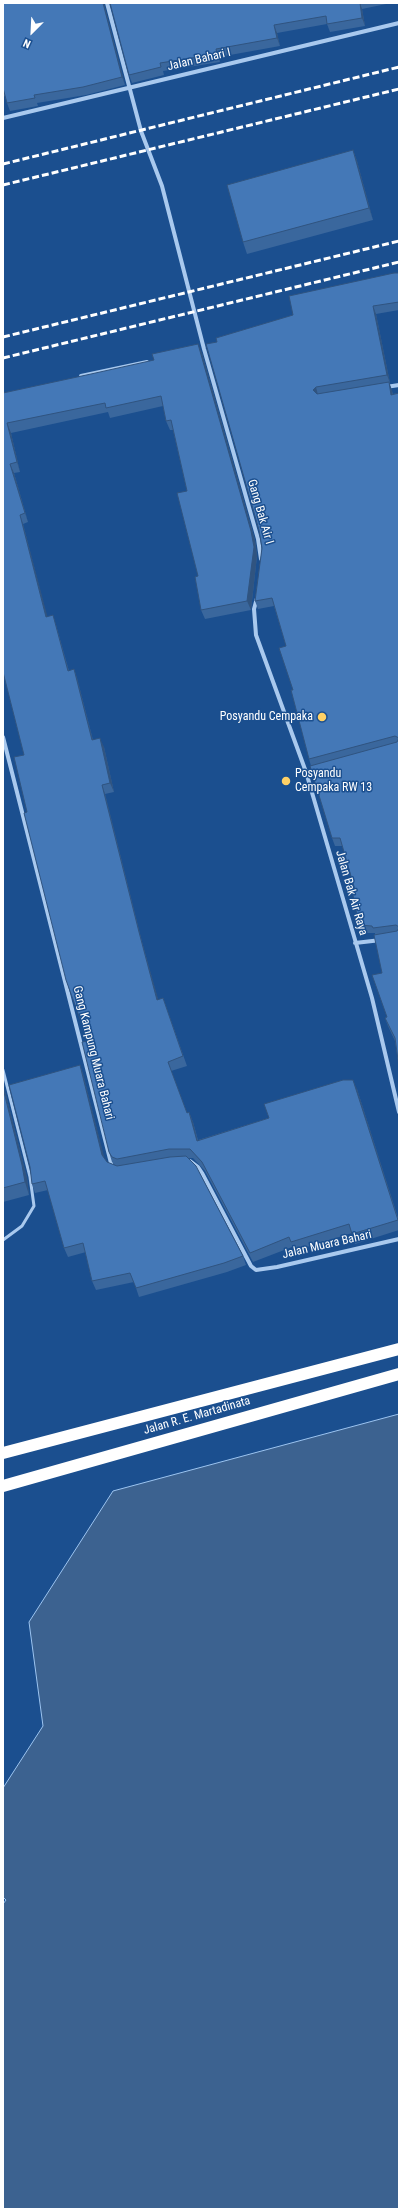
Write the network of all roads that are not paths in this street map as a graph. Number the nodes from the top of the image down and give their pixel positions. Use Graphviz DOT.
graph roads {
  1 [pos="107,3"];
  2 [pos="399,23"];
  3 [pos="128,87"];
  4 [pos="3,118"];
  5 [pos="204,349"];
  6 [pos="196,351"];
  7 [pos="150,361"];
  8 [pos="72,378"];
  9 [pos="399,385"];
  10 [pos="377,389"];
  11 [pos="260,564"];
  12 [pos="258,590"];
  13 [pos="3,737"];
  14 [pos="313,770"];
  15 [pos="306,772"];
  16 [pos="386,939"];
  17 [pos="355,943"];
  18 [pos="3,1070"];
  19 [pos="399,1112"];
  20 [pos="183,1161"];
  21 [pos="116,1170"];
  22 [pos="399,1239"];
  23 [pos="3,1240"];
  24 [pos="399,1349"];
  25 [pos="399,1374"];
  26 [pos="3,1453"];
  27 [pos="3,1486"];
  1 -- 3 [label="street, Gang Bak Air I"];
  2 -- 3 [label="street, Jalan Bahari I"];
  3 -- 4 [label="street, Jalan Bahari I"];
  3 -- 5 [label="street, Gang Bak Air I"];
  5 -- 6 [label="street"];
  5 -- 11 [label="street, Gang Bak Air I"];
  7 -- 8 [label="street"];
  9 -- 10 [label="street"];
  12 -- 15 [label="street"];
  13 -- 21 [label="street, Gang Kampung Muara Bahari"];
  14 -- 15 [label="street"];
  15 -- 17 [label="street, Jalan Bak Air Raya"];
  16 -- 17 [label="street"];
  17 -- 19 [label="street, Jalan Bak Air Raya"];
  18 -- 23 [label="lane"];
  20 -- 22 [label="street, Jalan Muara Bahari"];
  24 -- 26 [label="highway, Jalan R. E. Martadinata"];
  25 -- 27 [label="highway, Jalan R. E. Martadinata"];
}
